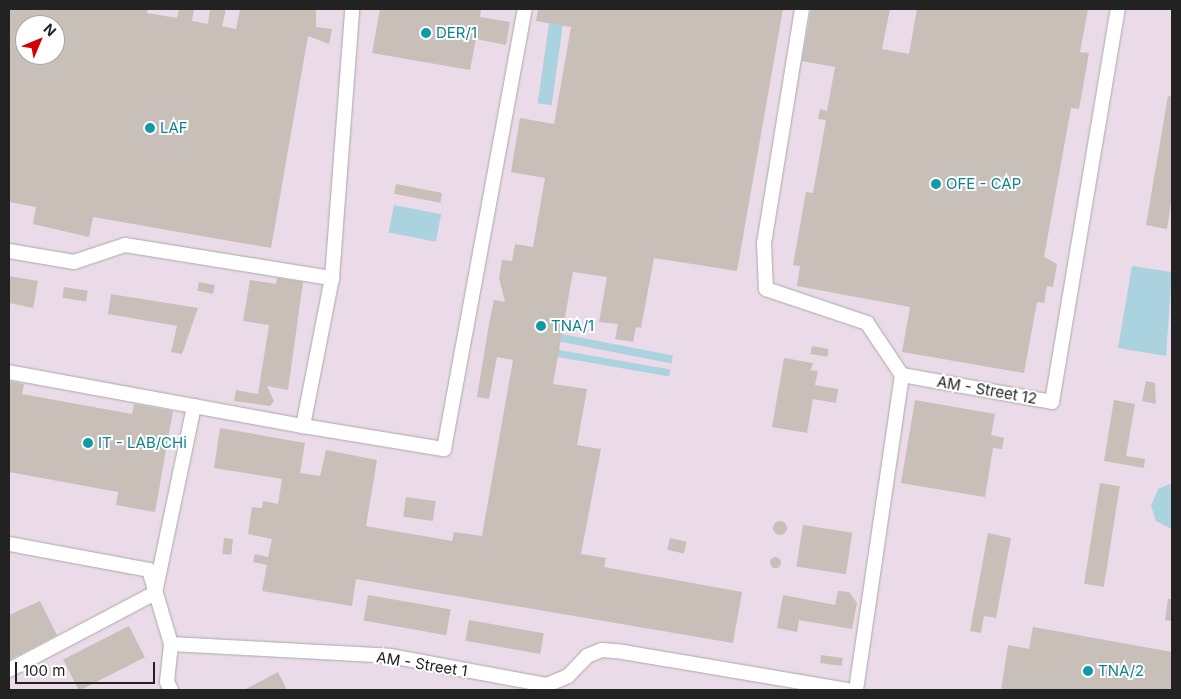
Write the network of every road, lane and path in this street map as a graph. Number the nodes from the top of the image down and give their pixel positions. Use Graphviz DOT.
graph roads {
  1 [pos="352,9"];
  2 [pos="526,9"];
  3 [pos="802,9"];
  4 [pos="1118,9"];
  5 [pos="9,251"];
  6 [pos="332,278"];
  7 [pos="9,372"];
  8 [pos="902,375"];
  9 [pos="194,406"];
  10 [pos="303,426"];
  11 [pos="9,544"];
  12 [pos="155,593"];
  13 [pos="171,644"];
  14 [pos="9,670"];
  15 [pos="171,690"];
  16 [pos="847,690"];
  17 [pos="856,690"];
  1 -- 6 [label="lane"];
  2 -- 10 [label="lane"];
  3 -- 8 [label="lane"];
  4 -- 8 [label="lane, AM - Street 12"];
  5 -- 6 [label="lane"];
  6 -- 10 [label="lane"];
  7 -- 9 [label="lane"];
  8 -- 17 [label="lane"];
  9 -- 10 [label="lane"];
  9 -- 12 [label="lane"];
  11 -- 12 [label="lane"];
  12 -- 13 [label="lane"];
  12 -- 14 [label="lane"];
  13 -- 15 [label="lane"];
  13 -- 16 [label="lane, AM - Street 1"];
}
